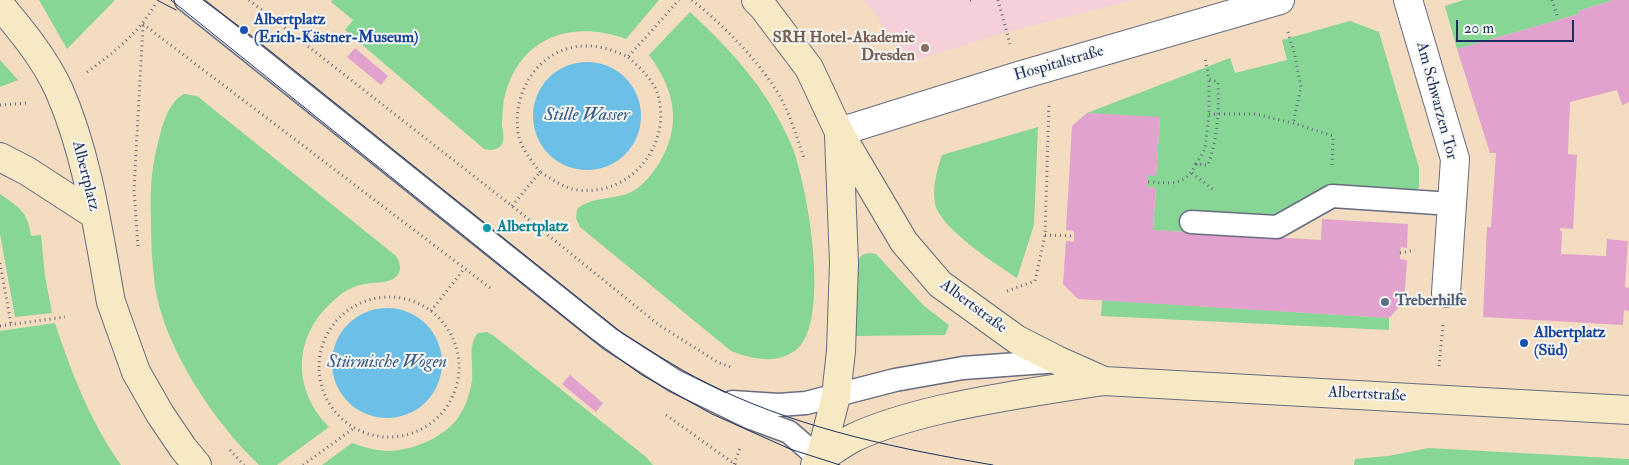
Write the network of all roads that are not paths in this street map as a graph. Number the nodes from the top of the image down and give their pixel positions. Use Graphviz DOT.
graph roads {
  1 [pos="186,0"];
  2 [pos="756,0"];
  3 [pos="1279,0"];
  4 [pos="1408,0"];
  5 [pos="0,4"];
  6 [pos="839,132"];
  7 [pos="0,157"];
  8 [pos="1452,204"];
  9 [pos="95,215"];
  10 [pos="1191,222"];
  11 [pos="1446,293"];
  12 [pos="1059,361"];
  13 [pos="1104,381"];
  14 [pos="836,396"];
  15 [pos="715,400"];
  16 [pos="1629,410"];
  17 [pos="817,462"];
  18 [pos="197,465"];
  1 -- 15 [label="lane"];
  2 -- 6 [label="main road"];
  3 -- 6 [label="street, Hospitalstraße"];
  4 -- 8 [label="street, Am Schwarzen Tor"];
  5 -- 9 [label="main road, Albertplatz"];
  6 -- 12 [label="main road, Albertstraße"];
  6 -- 14 [label="main road"];
  7 -- 9 [label="main road"];
  8 -- 10 [label="lane"];
  8 -- 11 [label="street, Am Schwarzen Tor"];
  9 -- 18 [label="main road, Albertplatz"];
  12 -- 13 [label="main road, Albertstraße"];
  12 -- 14 [label="lane"];
  13 -- 16 [label="main road, Albertstraße"];
  13 -- 17 [label="main road, Albertstraße"];
  14 -- 15 [label="lane"];
  14 -- 17 [label="main road"];
  15 -- 17 [label="lane"];
}
